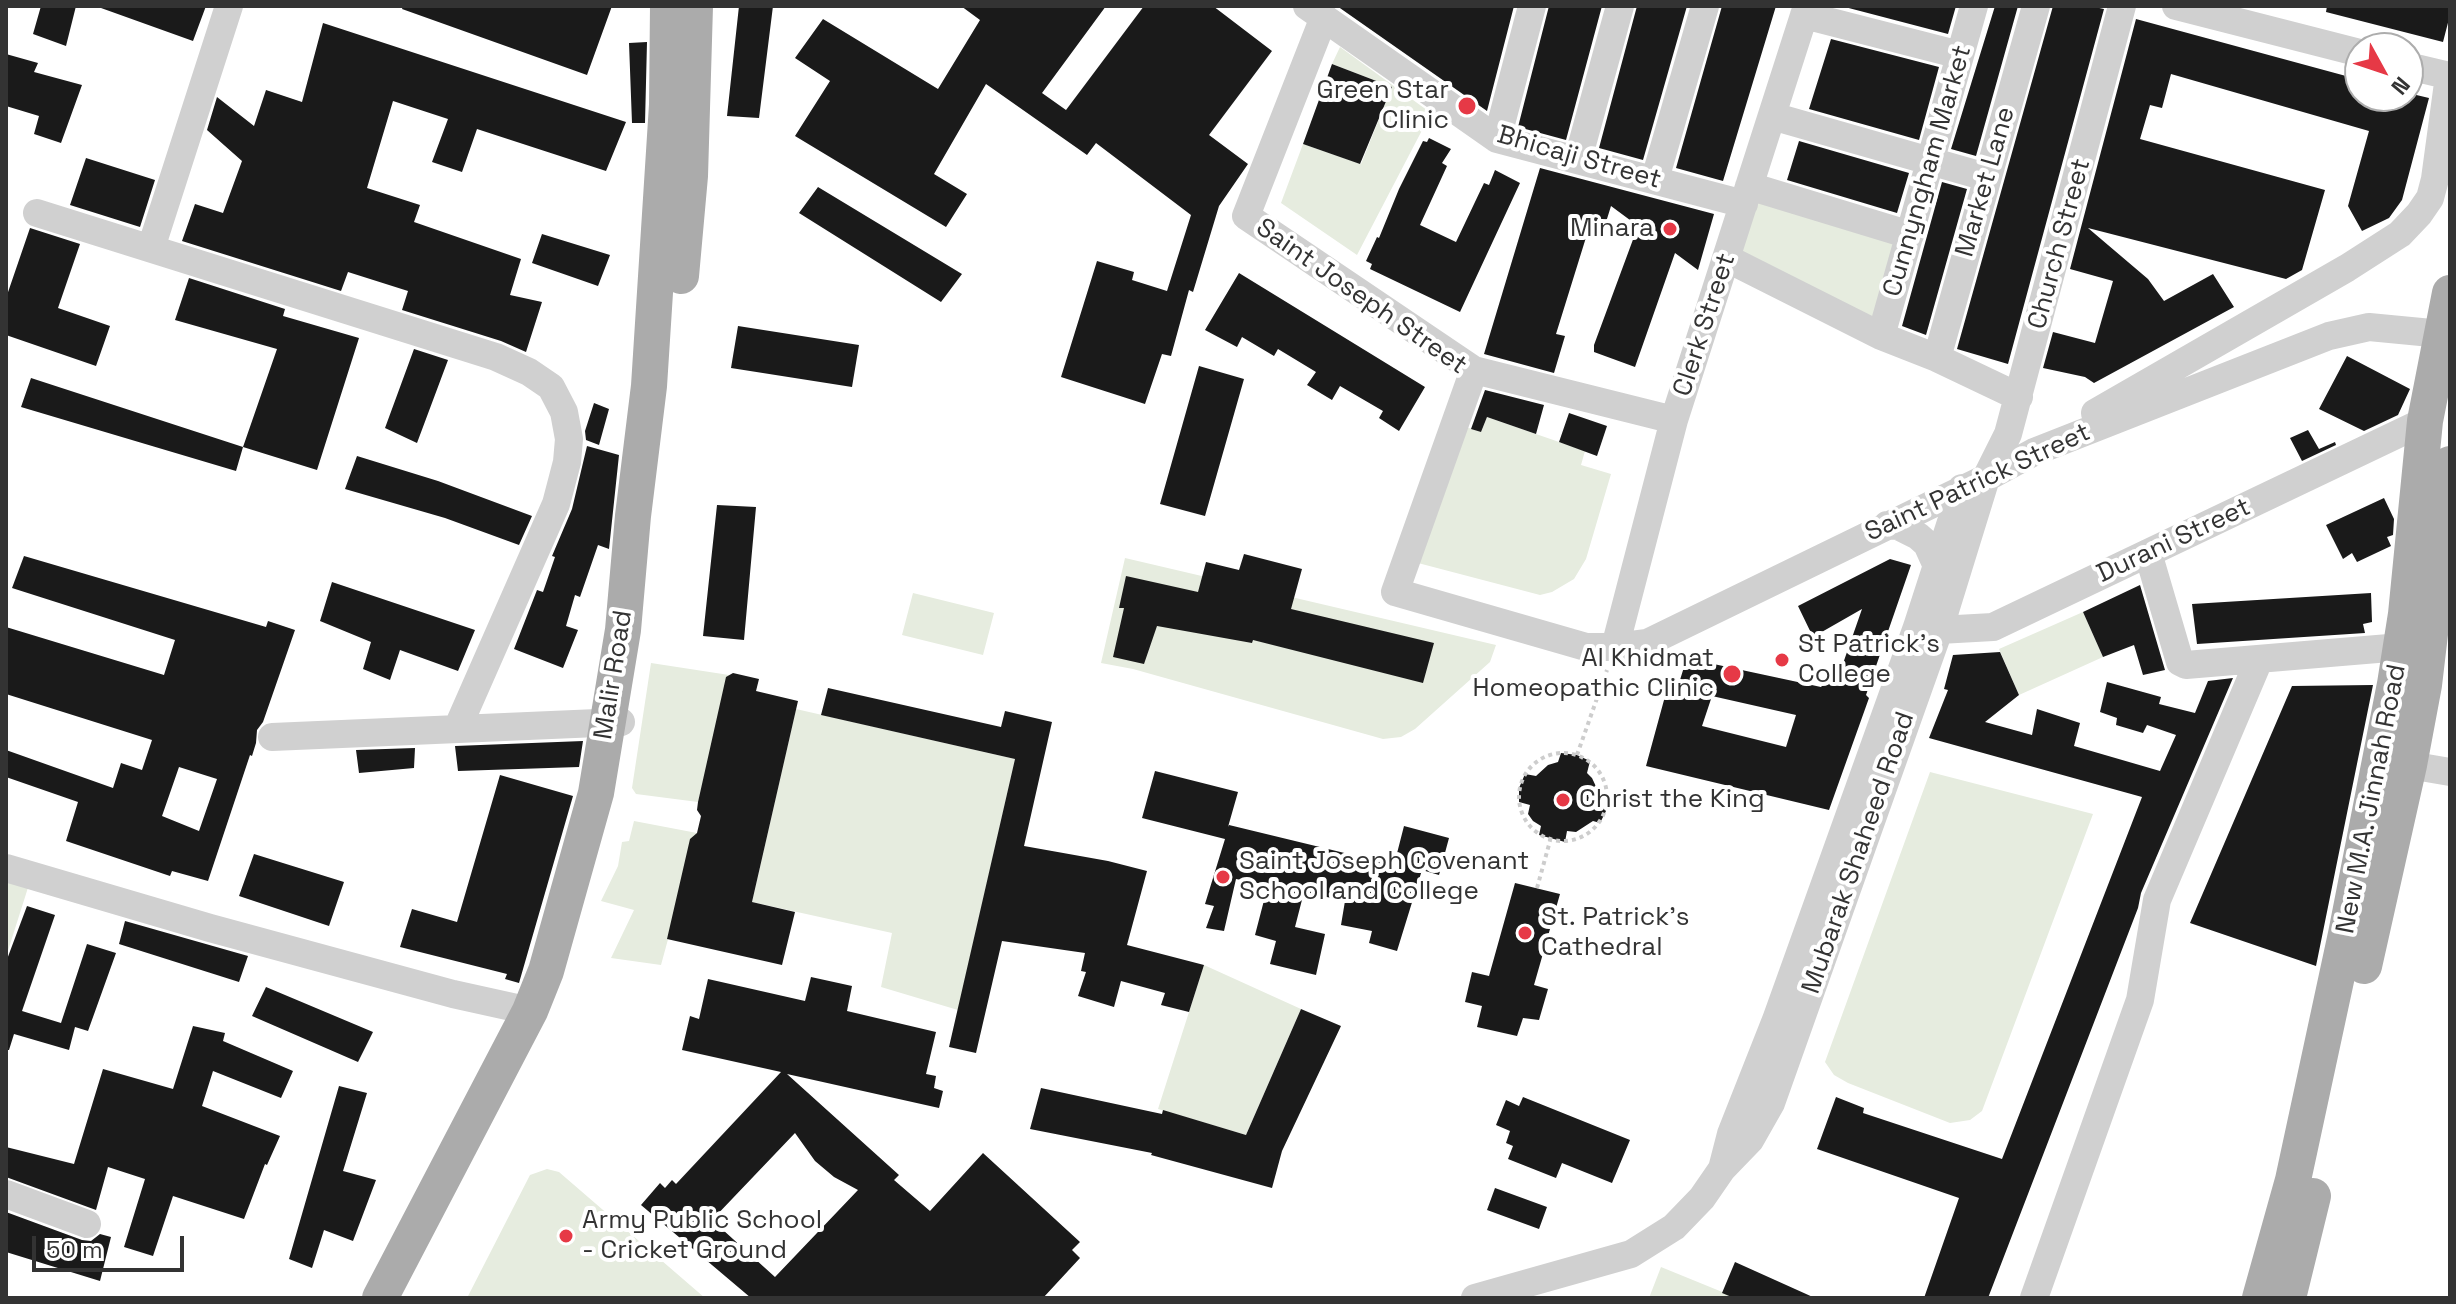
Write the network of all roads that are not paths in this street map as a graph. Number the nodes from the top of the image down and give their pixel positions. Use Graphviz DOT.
graph roads {
  1 [pos="229,6"];
  2 [pos="668,6"];
  3 [pos="695,6"];
  4 [pos="1532,6"];
  5 [pos="1620,6"];
  6 [pos="1705,6"];
  7 [pos="1974,6"];
  8 [pos="2036,6"];
  9 [pos="2122,6"];
  10 [pos="2176,6"];
  11 [pos="1806,10"];
  12 [pos="1316,12"];
  13 [pos="2344,49"];
  14 [pos="1960,55"];
  15 [pos="2424,70"];
  16 [pos="2449,76"];
  17 [pos="1772,116"];
  18 [pos="1497,139"];
  19 [pos="1578,159"];
  20 [pos="1930,161"];
  21 [pos="1986,177"];
  22 [pos="1655,179"];
  23 [pos="1746,195"];
  24 [pos="37,213"];
  25 [pos="1910,235"];
  26 [pos="151,248"];
  27 [pos="1726,258"];
  28 [pos="2450,293"];
  29 [pos="2442,334"];
  30 [pos="1881,336"];
  31 [pos="1937,358"];
  32 [pos="1474,370"];
  33 [pos="2019,397"];
  34 [pos="1674,420"];
  35 [pos="2425,421"];
  36 [pos="2034,452"];
  37 [pos="2450,464"];
  38 [pos="1974,483"];
  39 [pos="1887,525"];
  40 [pos="2148,553"];
  41 [pos="1936,564"];
  42 [pos="1928,629"];
  43 [pos="2413,639"];
  44 [pos="1615,647"];
  45 [pos="2259,660"];
  46 [pos="614,722"];
  47 [pos="457,729"];
  48 [pos="272,737"];
  49 [pos="2409,765"];
  50 [pos="2450,772"];
  51 [pos="6,868"];
  52 [pos="530,1011"];
  53 [pos="6,1194"];
  54 [pos="87,1224"];
  55 [pos="1509,1293"];
  56 [pos="380,1298"];
  57 [pos="405,1298"];
  58 [pos="1475,1298"];
  59 [pos="2034,1298"];
  60 [pos="2260,1298"];
  61 [pos="2288,1298"];
  1 -- 26 [label="street"];
  2 -- 46 [label="main road, Malir Road"];
  3 -- 46 [label="main road, Malir Road"];
  4 -- 18 [label="street"];
  5 -- 19 [label="street"];
  6 -- 22 [label="street"];
  7 -- 14 [label="street, Cunnyngham Market"];
  8 -- 21 [label="street, Market Lane"];
  9 -- 33 [label="street, Church Street"];
  10 -- 13 [label="street"];
  11 -- 14 [label="street"];
  11 -- 17 [label="street, Clerk Street"];
  12 -- 18 [label="street, Bhicaji Street"];
  12 -- 32 [label="street, Saint Joseph Street"];
  14 -- 20 [label="street, Cunnyngham Market"];
  15 -- 16 [label="street"];
  16 -- 36 [label="street"];
  17 -- 20 [label="street"];
  17 -- 23 [label="street, Clerk Street"];
  18 -- 19 [label="street, Bhicaji Street"];
  19 -- 22 [label="street, Bhicaji Street"];
  20 -- 21 [label="street"];
  20 -- 25 [label="street, Cunnyngham Market"];
  21 -- 31 [label="street, Market Lane"];
  22 -- 23 [label="street, Bhicaji Street"];
  23 -- 25 [label="street, Bhicaji Street"];
  23 -- 27 [label="street, Clerk Street"];
  24 -- 26 [label="street"];
  25 -- 30 [label="street, Cunnyngham Market"];
  26 -- 47 [label="street"];
  27 -- 30 [label="street"];
  27 -- 34 [label="street, Clerk Street"];
  28 -- 29 [label="main road, New M.A. Jinnah Road"];
  29 -- 35 [label="main road, New M.A. Jinnah Road"];
  29 -- 36 [label="street, Saint Patrick Street"];
  30 -- 31 [label="street"];
  31 -- 33 [label="street"];
  32 -- 34 [label="street"];
  32 -- 44 [label="street, Saint Joseph Street"];
  33 -- 38 [label="street, Church Street"];
  34 -- 44 [label="street, Clerk Street"];
  35 -- 40 [label="street, Durani Street"];
  35 -- 43 [label="main road, New M.A. Jinnah Road"];
  36 -- 38 [label="street, Saint Patrick Street"];
  37 -- 43 [label="main road, New M.A. Jinnah Road"];
  38 -- 39 [label="street, Saint Patrick Street"];
  38 -- 41 [label="street, Mubarak Shaheed Road"];
  38 -- 42 [label="street, Mubarak Shaheed Road"];
  39 -- 41 [label="street"];
  39 -- 44 [label="street, Saint Patrick Street"];
  40 -- 42 [label="street, Durani Street"];
  40 -- 45 [label="street"];
  41 -- 42 [label="street, Mubarak Shaheed Road"];
  42 -- 55 [label="street, Mubarak Shaheed Road"];
  43 -- 45 [label="street"];
  43 -- 49 [label="main road, New M.A. Jinnah Road"];
  43 -- 60 [label="main road, New M.A. Jinnah Road"];
  45 -- 59 [label="street"];
  46 -- 47 [label="street"];
  46 -- 52 [label="main road, Malir Road"];
  46 -- 57 [label="main road, Malir Road"];
  47 -- 48 [label="street"];
  49 -- 50 [label="street"];
  49 -- 61 [label="main road, New M.A. Jinnah Road"];
  51 -- 52 [label="street"];
  52 -- 56 [label="main road, Malir Road"];
  53 -- 54 [label="street"];
  55 -- 58 [label="street, Mubarak Shaheed Road"];
}
